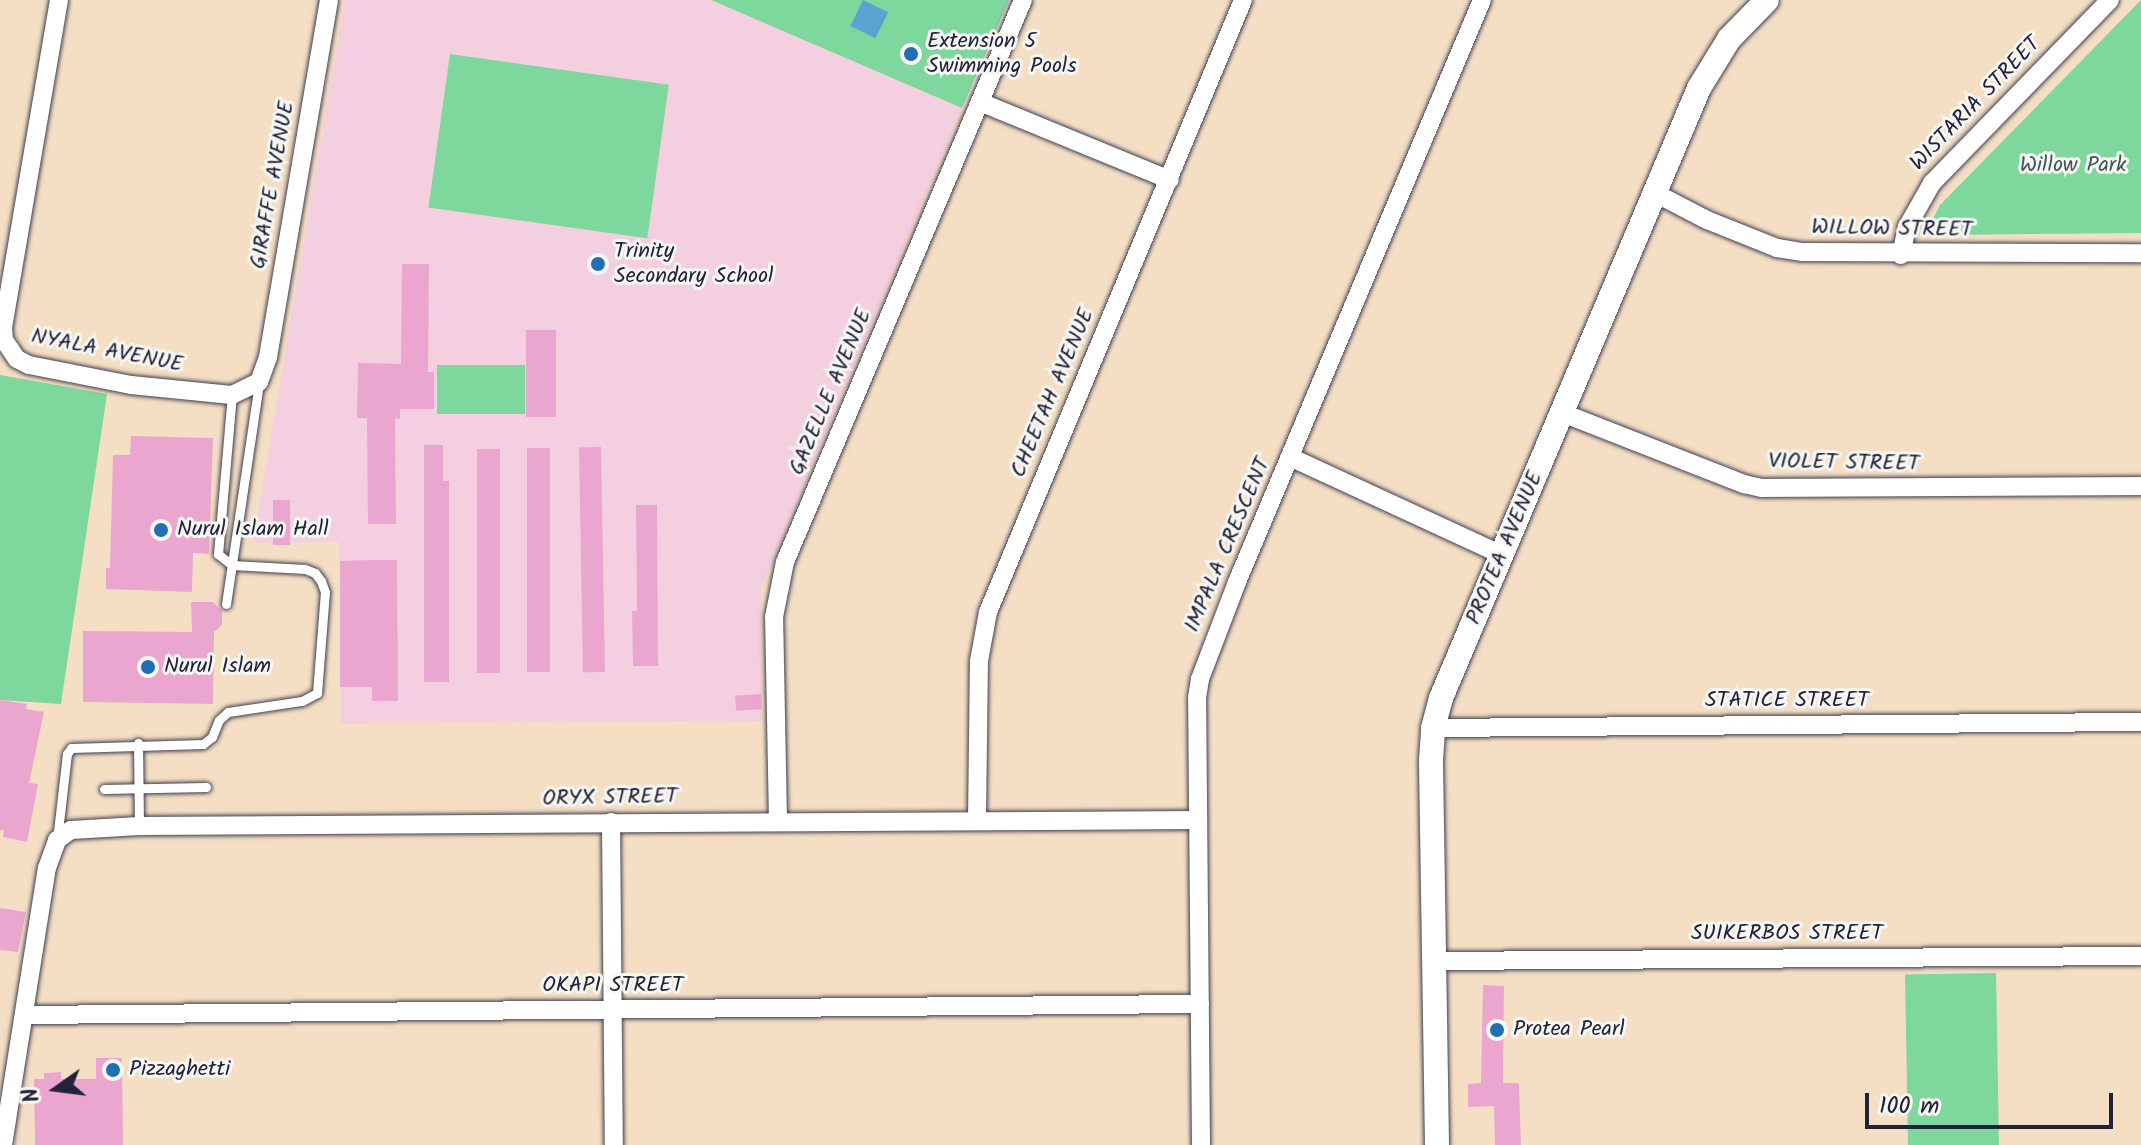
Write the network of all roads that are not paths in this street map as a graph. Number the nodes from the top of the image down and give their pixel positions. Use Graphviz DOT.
graph roads {
  1 [pos="59,0"];
  2 [pos="329,0"];
  3 [pos="1023,0"];
  4 [pos="1243,0"];
  5 [pos="1482,0"];
  6 [pos="1767,0"];
  7 [pos="2110,0"];
  8 [pos="980,102"];
  9 [pos="1170,180"];
  10 [pos="1655,193"];
  11 [pos="2141,253"];
  12 [pos="1901,255"];
  13 [pos="260,380"];
  14 [pos="232,395"];
  15 [pos="1560,412"];
  16 [pos="1290,457"];
  17 [pos="2141,486"];
  18 [pos="1502,555"];
  19 [pos="232,565"];
  20 [pos="226,604"];
  21 [pos="2141,722"];
  22 [pos="1433,728"];
  23 [pos="138,743"];
  24 [pos="206,787"];
  25 [pos="139,788"];
  26 [pos="104,789"];
  27 [pos="1198,820"];
  28 [pos="778,821"];
  29 [pos="977,821"];
  30 [pos="611,822"];
  31 [pos="139,826"];
  32 [pos="57,840"];
  33 [pos="2141,956"];
  34 [pos="1434,961"];
  35 [pos="1200,1004"];
  36 [pos="613,1010"];
  37 [pos="26,1015"];
  38 [pos="3,1145"];
  39 [pos="614,1145"];
  40 [pos="1201,1145"];
  41 [pos="1437,1145"];
  1 -- 14 [label="street, NYALA AVENUE"];
  2 -- 13 [label="street, GIRAFFE AVENUE"];
  3 -- 8 [label="street, GAZELLE AVENUE"];
  4 -- 9 [label="street, CHEETAH AVENUE"];
  5 -- 16 [label="street, IMPALA CRESCENT"];
  6 -- 10 [label="street, PROTEA AVENUE"];
  7 -- 12 [label="street, WISTARIA STREET"];
  8 -- 9 [label="street"];
  8 -- 28 [label="street, GAZELLE AVENUE"];
  9 -- 29 [label="street, CHEETAH AVENUE"];
  10 -- 12 [label="street, WILLOW STREET"];
  10 -- 15 [label="street, PROTEA AVENUE"];
  11 -- 12 [label="street, WILLOW STREET"];
  13 -- 14 [label="street"];
  13 -- 19 [label="lane"];
  14 -- 19 [label="lane"];
  15 -- 17 [label="street, VIOLET STREET"];
  15 -- 18 [label="street, PROTEA AVENUE"];
  16 -- 18 [label="street"];
  16 -- 27 [label="street, IMPALA CRESCENT"];
  18 -- 22 [label="street, PROTEA AVENUE"];
  19 -- 20 [label="lane"];
  19 -- 23 [label="lane"];
  21 -- 22 [label="street, STATICE STREET"];
  22 -- 34 [label="street, PROTEA AVENUE"];
  23 -- 25 [label="lane"];
  23 -- 32 [label="lane"];
  24 -- 25 [label="lane"];
  25 -- 26 [label="lane"];
  25 -- 31 [label="lane"];
  27 -- 29 [label="street, ORYX STREET"];
  27 -- 35 [label="street, IMPALA CRESCENT"];
  28 -- 29 [label="street, ORYX STREET"];
  28 -- 30 [label="street, ORYX STREET"];
  30 -- 31 [label="street, ORYX STREET"];
  30 -- 36 [label="street"];
  31 -- 32 [label="street, ORYX STREET"];
  32 -- 37 [label="street"];
  33 -- 34 [label="street, SUIKERBOS STREET"];
  34 -- 41 [label="street, PROTEA AVENUE"];
  35 -- 36 [label="street, OKAPI STREET"];
  35 -- 40 [label="street, IMPALA CRESCENT"];
  36 -- 37 [label="street, OKAPI STREET"];
  36 -- 39 [label="street"];
  37 -- 38 [label="street"];
}
